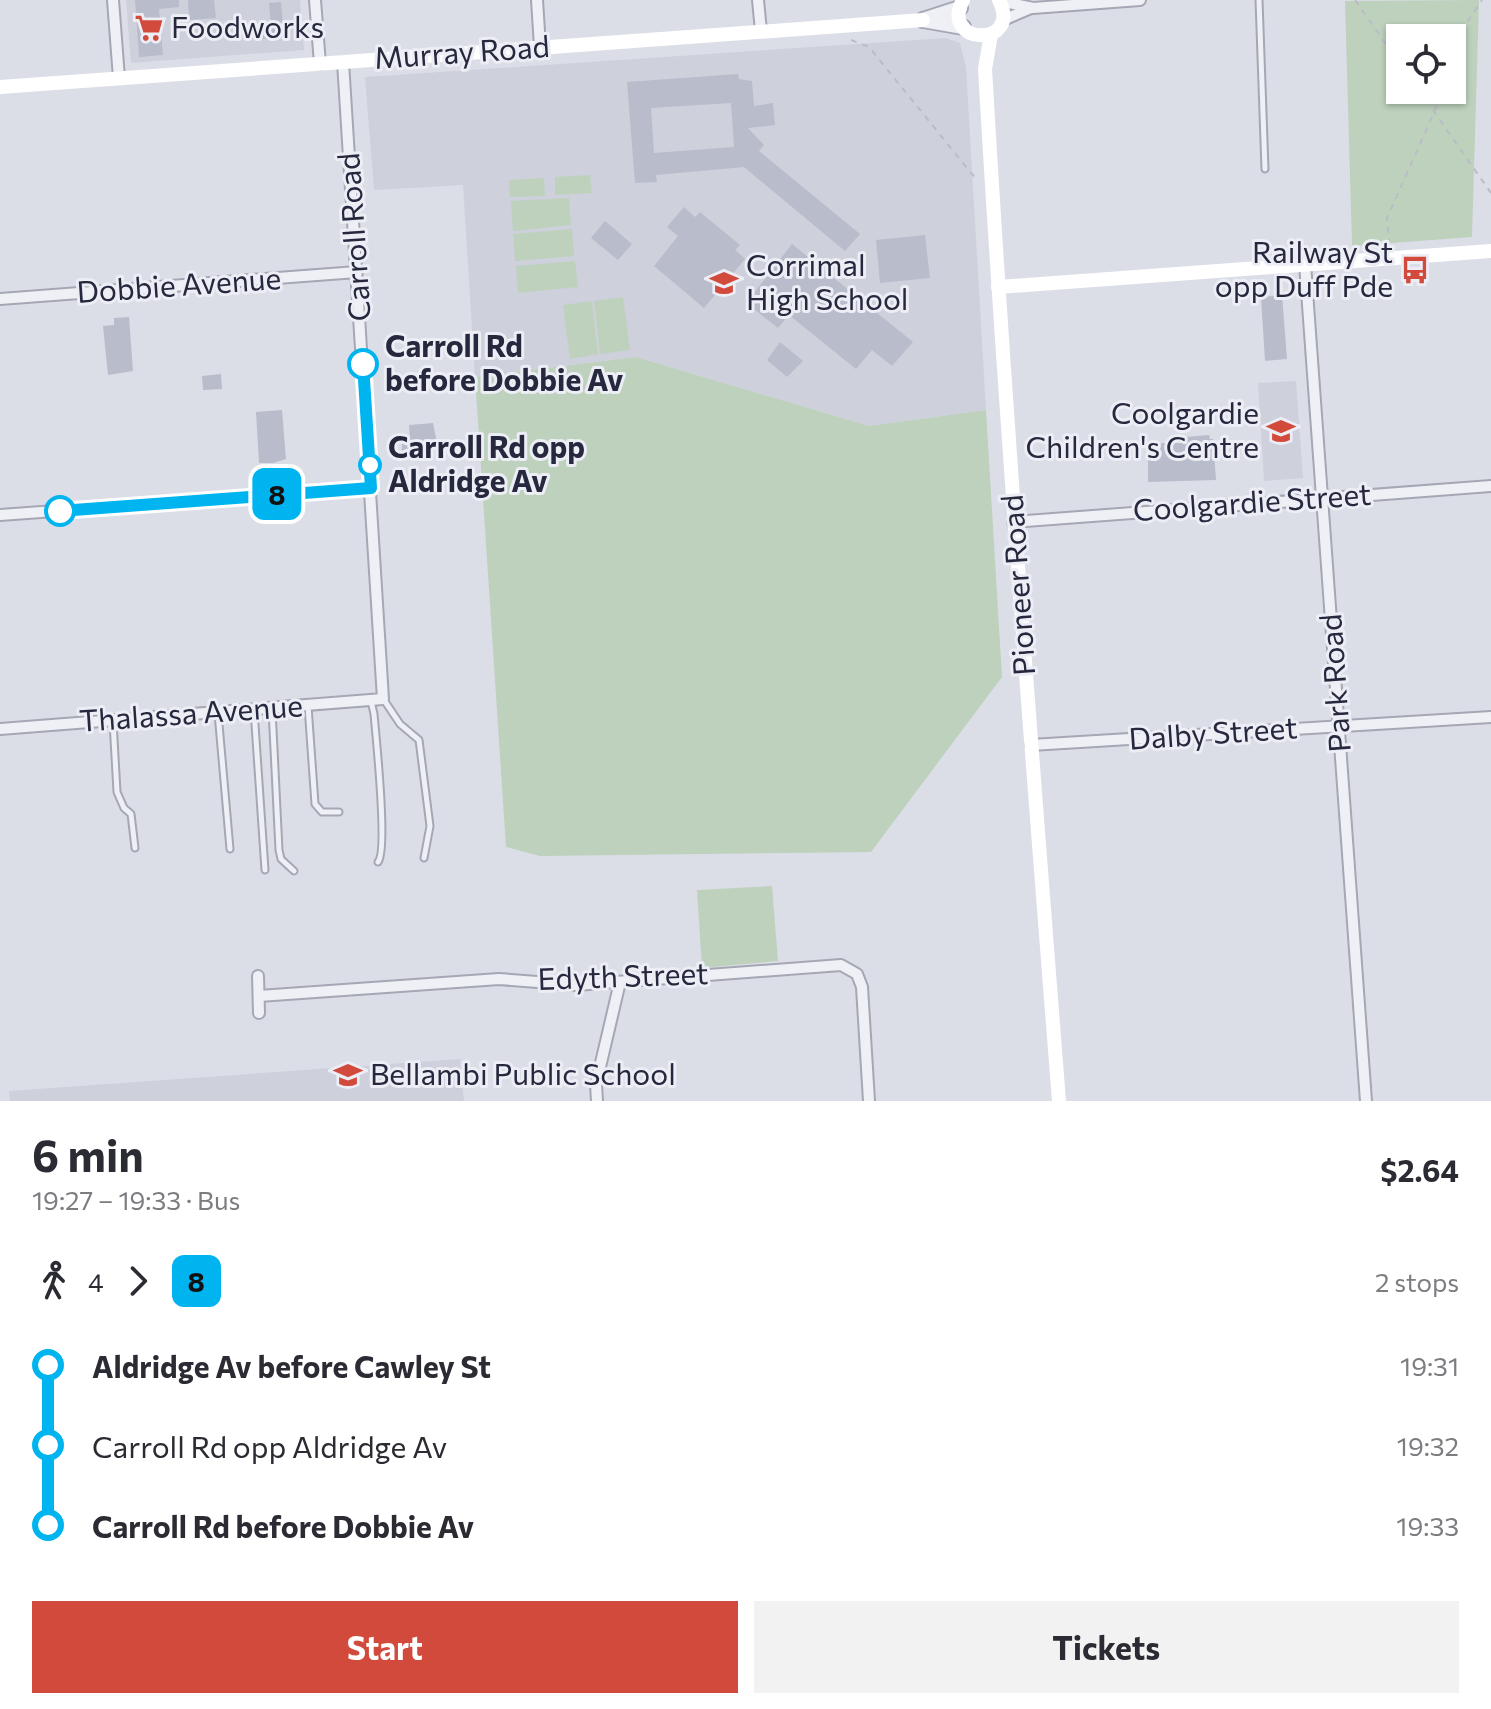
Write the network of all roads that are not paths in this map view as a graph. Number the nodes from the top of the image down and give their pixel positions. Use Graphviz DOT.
graph roads {
  1 [pos="113,0"];
  2 [pos="315,0"];
  3 [pos="537,0"];
  4 [pos="758,0"];
  5 [pos="1140,0"];
  6 [pos="1259,0"];
  7 [pos="999,1"];
  8 [pos="962,4"];
  9 [pos="1033,8"];
  10 [pos="923,20"];
  11 [pos="1003,20"];
  12 [pos="761,31"];
  13 [pos="967,31"];
  14 [pos="991,34"];
  15 [pos="540,47"];
  16 [pos="343,62"];
  17 [pos="320,64"];
  18 [pos="985,69"];
  19 [pos="119,78"];
  20 [pos="0,87"];
  21 [pos="1265,169"];
  22 [pos="1491,249"];
  23 [pos="1305,264"];
  24 [pos="357,272"];
  25 [pos="998,287"];
  26 [pos="0,299"];
  27 [pos="1491,486"];
  28 [pos="371,488"];
  29 [pos="1323,498"];
  30 [pos="0,515"];
  31 [pos="1013,522"];
  32 [pos="383,699"];
  33 [pos="371,700"];
  34 [pos="308,705"];
  35 [pos="272,708"];
  36 [pos="254,709"];
  37 [pos="218,712"];
  38 [pos="1491,717"];
  39 [pos="113,720"];
  40 [pos="1340,726"];
  41 [pos="0,729"];
  42 [pos="1031,745"];
  43 [pos="339,812"];
  44 [pos="135,848"];
  45 [pos="230,849"];
  46 [pos="424,858"];
  47 [pos="378,862"];
  48 [pos="265,870"];
  49 [pos="294,871"];
  50 [pos="258,976"];
  51 [pos="620,982"];
  52 [pos="259,996"];
  53 [pos="259,1013"];
  54 [pos="597,1101"];
  55 [pos="869,1101"];
  56 [pos="1059,1101"];
  57 [pos="1366,1101"];
  1 -- 19 [label="street"];
  2 -- 17 [label="street"];
  3 -- 15 [label="street"];
  4 -- 12 [label="street"];
  5 -- 9 [label="street"];
  6 -- 21 [label="lane"];
  7 -- 9 [label="street"];
  7 -- 11 [label="main road"];
  8 -- 10 [label="street, Murray Road"];
  8 -- 13 [label="main road, Pioneer Road"];
  9 -- 11 [label="street"];
  10 -- 12 [label="main road, Murray Road"];
  10 -- 13 [label="street, Murray Road"];
  11 -- 14 [label="main road"];
  12 -- 15 [label="main road, Murray Road"];
  13 -- 14 [label="main road"];
  13 -- 18 [label="main road, Pioneer Road"];
  14 -- 18 [label="main road, Pioneer Road"];
  15 -- 16 [label="main road, Murray Road"];
  16 -- 17 [label="main road, Murray Road"];
  16 -- 24 [label="street, Carroll Road"];
  17 -- 19 [label="main road, Murray Road"];
  18 -- 25 [label="main road, Pioneer Road"];
  19 -- 20 [label="main road, Murray Road"];
  22 -- 23 [label="main road"];
  23 -- 25 [label="main road"];
  23 -- 29 [label="street, Park Road"];
  24 -- 26 [label="street, Dobbie Avenue"];
  24 -- 28 [label="street, Carroll Road"];
  25 -- 31 [label="main road, Pioneer Road"];
  27 -- 29 [label="street, Coolgardie Street"];
  28 -- 30 [label="street"];
  28 -- 32 [label="street, Carroll Road"];
  29 -- 31 [label="street, Coolgardie Street"];
  29 -- 40 [label="street, Park Road"];
  31 -- 42 [label="main road, Pioneer Road"];
  32 -- 33 [label="street, Thalassa Avenue"];
  32 -- 46 [label="lane"];
  33 -- 34 [label="street, Thalassa Avenue"];
  33 -- 47 [label="lane"];
  34 -- 35 [label="street, Thalassa Avenue"];
  34 -- 43 [label="lane"];
  35 -- 36 [label="street, Thalassa Avenue"];
  35 -- 49 [label="lane"];
  36 -- 37 [label="street, Thalassa Avenue"];
  36 -- 48 [label="lane"];
  37 -- 39 [label="street, Thalassa Avenue"];
  37 -- 45 [label="lane"];
  38 -- 40 [label="street, Dalby Street"];
  39 -- 41 [label="street, Thalassa Avenue"];
  39 -- 44 [label="lane"];
  40 -- 42 [label="street, Dalby Street"];
  40 -- 57 [label="street, Park Road"];
  42 -- 56 [label="main road, Pioneer Road"];
  50 -- 52 [label="street"];
  51 -- 52 [label="street, Edyth Street"];
  51 -- 54 [label="street"];
  51 -- 55 [label="street, Edyth Street"];
  52 -- 53 [label="street"];
}
